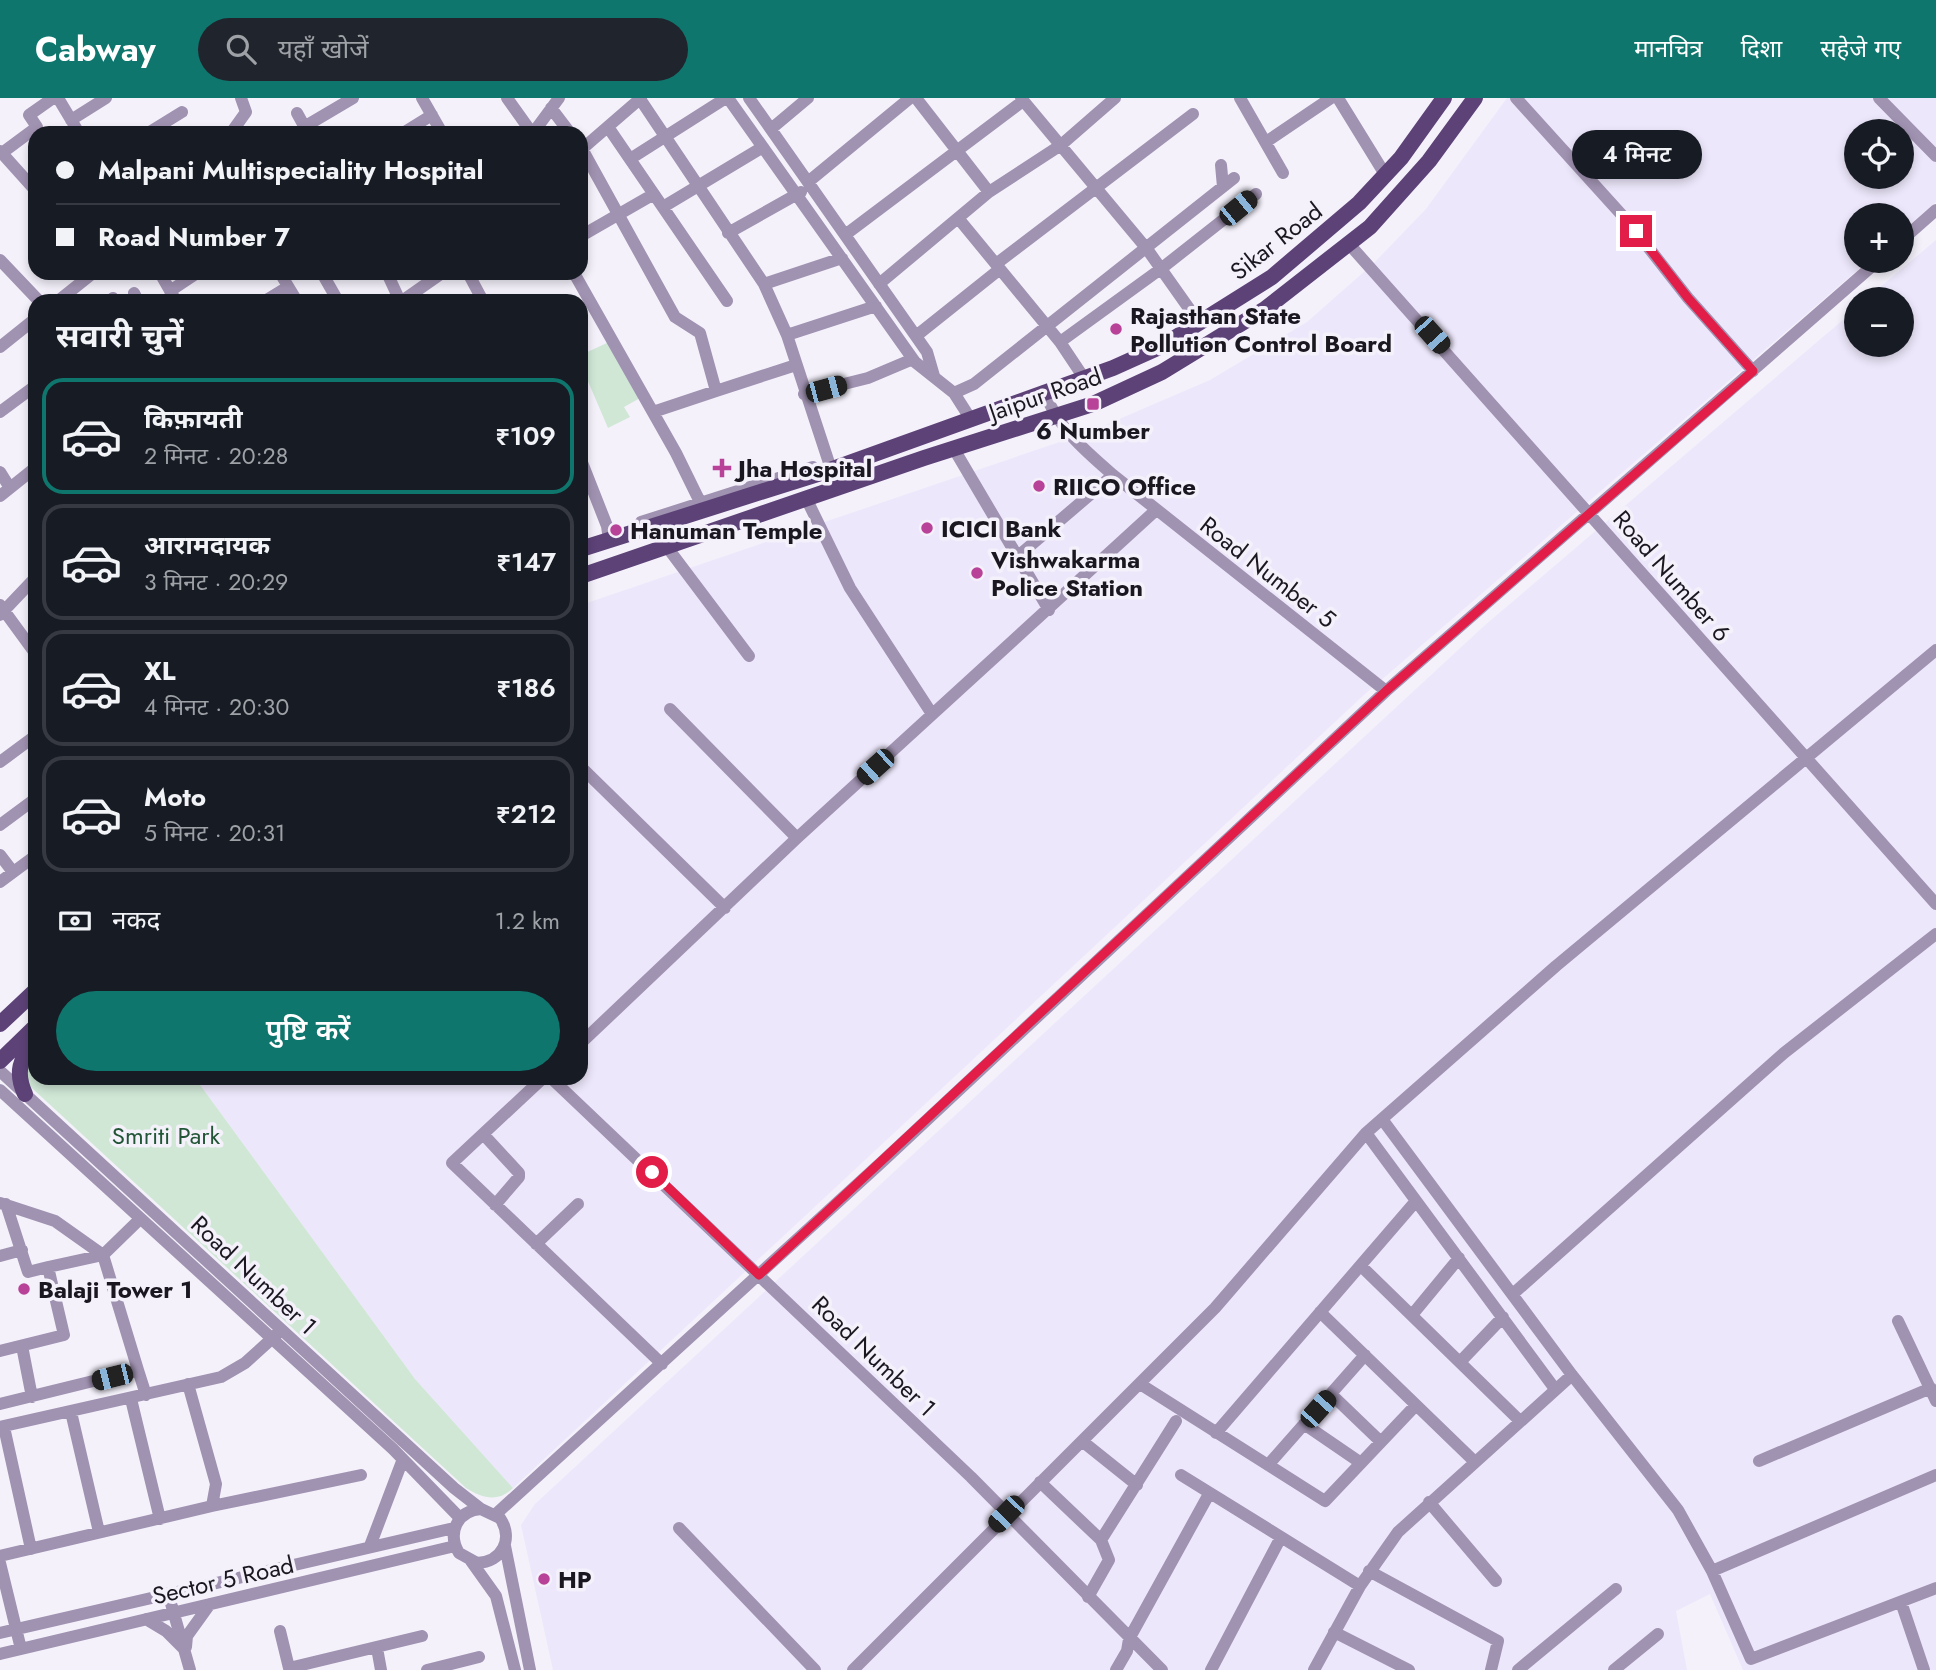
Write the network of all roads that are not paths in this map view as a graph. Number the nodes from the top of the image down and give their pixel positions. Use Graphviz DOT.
graph roads {
  1 [pos="56,98"];
  2 [pos="106,98"];
  3 [pos="241,98"];
  4 [pos="353,98"];
  5 [pos="422,98"];
  6 [pos="507,98"];
  7 [pos="727,98"];
  8 [pos="749,98"];
  9 [pos="808,98"];
  10 [pos="910,98"];
  11 [pos="916,98"];
  12 [pos="1115,98"];
  13 [pos="1240,98"];
  14 [pos="1331,98"];
  15 [pos="1338,98"];
  16 [pos="1444,98"];
  17 [pos="1475,98"];
  18 [pos="1516,98"];
  19 [pos="1879,98"];
  20 [pos="640,99"];
  21 [pos="1022,99"];
  22 [pos="555,103"];
  23 [pos="182,112"];
  24 [pos="297,113"];
  25 [pos="1194,114"];
  26 [pos="432,115"];
  27 [pos="71,120"];
  28 [pos="36,126"];
  29 [pos="75,126"];
  30 [pos="159,126"];
  31 [pos="235,126"];
  32 [pos="304,126"];
  33 [pos="312,126"];
  34 [pos="414,126"];
  35 [pos="438,126"];
  36 [pos="528,126"];
  37 [pos="538,126"];
  38 [pos="566,126"];
  39 [pos="608,127"];
  40 [pos="771,129"];
  41 [pos="28,133"];
  42 [pos="664,138"];
  43 [pos="1266,142"];
  44 [pos="588,143"];
  45 [pos="1061,145"];
  46 [pos="763,147"];
  47 [pos="957,150"];
  48 [pos="1,152"];
  49 [pos="1936,156"];
  50 [pos="588,159"];
  51 [pos="630,159"];
  52 [pos="1221,165"];
  53 [pos="1283,173"];
  54 [pos="1386,176"];
  55 [pos="28,182"];
  56 [pos="809,184"];
  57 [pos="696,186"];
  58 [pos="1095,187"];
  59 [pos="989,192"];
  60 [pos="654,194"];
  61 [pos="1256,194"];
  62 [pos="797,195"];
  63 [pos="663,207"];
  64 [pos="1936,210"];
  65 [pos="618,215"];
  66 [pos="958,218"];
  67 [pos="1914,229"];
  68 [pos="588,232"];
  69 [pos="728,233"];
  70 [pos="845,235"];
  71 [pos="1349,244"];
  72 [pos="1147,249"];
  73 [pos="842,258"];
  74 [pos="1,263"];
  75 [pos="998,266"];
  76 [pos="1162,268"];
  77 [pos="1864,273"];
  78 [pos="84,280"];
  79 [pos="190,280"];
  80 [pos="284,280"];
  81 [pos="432,280"];
  82 [pos="764,284"];
  83 [pos="880,285"];
  84 [pos="288,287"];
  85 [pos="32,294"];
  86 [pos="67,294"];
  87 [pos="175,294"];
  88 [pos="276,294"];
  89 [pos="292,294"];
  90 [pos="411,294"];
  91 [pos="868,295"];
  92 [pos="588,299"];
  93 [pos="727,301"];
  94 [pos="876,306"];
  95 [pos="1046,324"];
  96 [pos="1200,324"];
  97 [pos="28,325"];
  98 [pos="787,335"];
  99 [pos="916,335"];
  100 [pos="1060,342"];
  101 [pos="0,347"];
  102 [pos="913,359"];
  103 [pos="796,365"];
  104 [pos="1753,371"];
  105 [pos="934,376"];
  106 [pos="1084,378"];
  107 [pos="28,391"];
  108 [pos="716,391"];
  109 [pos="1044,391"];
  110 [pos="954,393"];
  111 [pos="804,394"];
  112 [pos="0,412"];
  113 [pos="653,412"];
  114 [pos="1053,416"];
  115 [pos="970,418"];
  116 [pos="954,449"];
  117 [pos="830,466"];
  118 [pos="0,472"];
  119 [pos="28,474"];
  120 [pos="1113,475"];
  121 [pos="588,480"];
  122 [pos="5,492"];
  123 [pos="806,498"];
  124 [pos="702,505"];
  125 [pos="1156,510"];
  126 [pos="1590,513"];
  127 [pos="608,537"];
  128 [pos="588,544"];
  129 [pos="667,547"];
  130 [pos="1017,557"];
  131 [pos="588,574"];
  132 [pos="28,585"];
  133 [pos="1,610"];
  134 [pos="1049,610"];
  135 [pos="28,644"];
  136 [pos="1936,650"];
  137 [pos="748,656"];
  138 [pos="1386,691"];
  139 [pos="670,709"];
  140 [pos="932,714"];
  141 [pos="28,741"];
  142 [pos="1806,758"];
  143 [pos="0,762"];
  144 [pos="588,774"];
  145 [pos="28,804"];
  146 [pos="0,825"];
  147 [pos="797,838"];
  148 [pos="0,855"];
  149 [pos="28,861"];
  150 [pos="13,872"];
  151 [pos="0,882"];
  152 [pos="1936,904"];
  153 [pos="725,908"];
  154 [pos="1936,934"];
  155 [pos="28,990"];
  156 [pos="28,998"];
  157 [pos="0,1016"];
  158 [pos="0,1024"];
  159 [pos="28,1034"];
  160 [pos="588,1036"];
  161 [pos="28,1052"];
  162 [pos="0,1061"];
  163 [pos="0,1071"];
  164 [pos="536,1085"];
  165 [pos="558,1085"];
  166 [pos="0,1090"];
  167 [pos="25,1094"];
  168 [pos="1382,1119"];
  169 [pos="1366,1133"];
  170 [pos="483,1134"];
  171 [pos="1416,1201"];
  172 [pos="3,1203"];
  173 [pos="578,1204"];
  174 [pos="495,1205"];
  175 [pos="140,1219"];
  176 [pos="536,1244"];
  177 [pos="22,1250"];
  178 [pos="103,1255"];
  179 [pos="0,1256"];
  180 [pos="1459,1258"];
  181 [pos="1360,1266"];
  182 [pos="48,1268"];
  183 [pos="759,1275"];
  184 [pos="1514,1293"];
  185 [pos="1320,1312"];
  186 [pos="1412,1315"];
  187 [pos="1503,1317"];
  188 [pos="1898,1321"];
  189 [pos="282,1329"];
  190 [pos="271,1340"];
  191 [pos="22,1346"];
  192 [pos="0,1351"];
  193 [pos="1365,1355"];
  194 [pos="1460,1362"];
  195 [pos="662,1364"];
  196 [pos="138,1370"];
  197 [pos="1572,1375"];
  198 [pos="188,1384"];
  199 [pos="1140,1384"];
  200 [pos="1931,1388"];
  201 [pos="1555,1389"];
  202 [pos="1331,1394"];
  203 [pos="146,1395"];
  204 [pos="32,1397"];
  205 [pos="131,1399"];
  206 [pos="1936,1401"];
  207 [pos="0,1404"];
  208 [pos="1416,1405"];
  209 [pos="71,1412"];
  210 [pos="1519,1420"];
  211 [pos="1176,1421"];
  212 [pos="1304,1424"];
  213 [pos="2,1427"];
  214 [pos="1216,1433"];
  215 [pos="1082,1441"];
  216 [pos="1381,1442"];
  217 [pos="403,1459"];
  218 [pos="1759,1461"];
  219 [pos="1475,1462"];
  220 [pos="1361,1463"];
  221 [pos="1268,1465"];
  222 [pos="361,1475"];
  223 [pos="1181,1475"];
  224 [pos="1936,1475"];
  225 [pos="1040,1482"];
  226 [pos="1136,1485"];
  227 [pos="1209,1494"];
  228 [pos="1429,1502"];
  229 [pos="212,1506"];
  230 [pos="481,1509"];
  231 [pos="496,1514"];
  232 [pos="1006,1514"];
  233 [pos="160,1519"];
  234 [pos="457,1523"];
  235 [pos="679,1528"];
  236 [pos="99,1532"];
  237 [pos="1280,1539"];
  238 [pos="1101,1540"];
  239 [pos="505,1545"];
  240 [pos="370,1546"];
  241 [pos="455,1546"];
  242 [pos="31,1549"];
  243 [pos="0,1556"];
  244 [pos="471,1561"];
  245 [pos="0,1563"];
  246 [pos="1369,1571"];
  247 [pos="1712,1571"];
  248 [pos="1496,1581"];
  249 [pos="1360,1586"];
  250 [pos="1936,1588"];
  251 [pos="1616,1589"];
  252 [pos="168,1594"];
  253 [pos="1087,1597"];
  254 [pos="1901,1602"];
  255 [pos="210,1604"];
  256 [pos="173,1613"];
  257 [pos="146,1619"];
  258 [pos="16,1629"];
  259 [pos="279,1631"];
  260 [pos="1334,1632"];
  261 [pos="0,1633"];
  262 [pos="1658,1634"];
  263 [pos="422,1636"];
  264 [pos="1129,1639"];
  265 [pos="377,1648"];
  266 [pos="21,1649"];
  267 [pos="186,1651"];
  268 [pos="0,1654"];
  269 [pos="479,1663"];
  270 [pos="290,1669"];
  271 [pos="190,1670"];
  272 [pos="381,1670"];
  273 [pos="427,1670"];
  274 [pos="451,1670"];
  275 [pos="515,1670"];
  276 [pos="530,1670"];
  277 [pos="816,1670"];
  278 [pos="853,1670"];
  279 [pos="1116,1670"];
  280 [pos="1161,1670"];
  281 [pos="1211,1670"];
  282 [pos="1314,1670"];
  283 [pos="1409,1670"];
  284 [pos="1491,1670"];
  285 [pos="1518,1670"];
  286 [pos="1614,1670"];
  287 [pos="1924,1670"];
  1 -- 27 [label="street"];
  1 -- 28 [label="street"];
  2 -- 27 [label="street"];
  3 -- 31 [label="street"];
  4 -- 33 [label="street"];
  5 -- 26 [label="street"];
  6 -- 36 [label="street"];
  7 -- 42 [label="street"];
  7 -- 46 [label="street"];
  8 -- 40 [label="street"];
  9 -- 40 [label="street"];
  10 -- 56 [label="street"];
  11 -- 47 [label="street"];
  12 -- 45 [label="street"];
  13 -- 43 [label="street"];
  14 -- 43 [label="street"];
  15 -- 54 [label="street"];
  16 -- 54 [label="main road, Sikar Road"];
  17 -- 71 [label="main road, Jaipur Road"];
  18 -- 104 [label="street"];
  19 -- 49 [label="street"];
  20 -- 39 [label="street"];
  20 -- 42 [label="street"];
  21 -- 45 [label="street"];
  21 -- 47 [label="street"];
  22 -- 37 [label="street"];
  22 -- 38 [label="street"];
  23 -- 30 [label="street"];
  24 -- 32 [label="street"];
  25 -- 58 [label="street"];
  26 -- 34 [label="street"];
  26 -- 35 [label="street"];
  27 -- 29 [label="street"];
  39 -- 44 [label="street"];
  39 -- 51 [label="street"];
  40 -- 56 [label="street"];
  41 -- 48 [label="street"];
  42 -- 51 [label="street"];
  42 -- 57 [label="street"];
  43 -- 53 [label="street"];
  45 -- 58 [label="street"];
  45 -- 59 [label="street"];
  46 -- 57 [label="street"];
  46 -- 62 [label="street"];
  47 -- 59 [label="street"];
  47 -- 70 [label="street"];
  48 -- 55 [label="street"];
  50 -- 65 [label="street"];
  51 -- 60 [label="street"];
  52 -- 72 [label="street"];
  54 -- 96 [label="main road, Sikar Road"];
  56 -- 62 [label="street"];
  56 -- 70 [label="street"];
  57 -- 63 [label="street"];
  57 -- 69 [label="street"];
  58 -- 72 [label="street"];
  58 -- 75 [label="street"];
  59 -- 66 [label="street"];
  60 -- 63 [label="street"];
  60 -- 65 [label="street"];
  61 -- 76 [label="street"];
  62 -- 69 [label="street"];
  62 -- 73 [label="street"];
  63 -- 93 [label="street"];
  64 -- 67 [label="street"];
  65 -- 68 [label="street"];
  65 -- 108 [label="street"];
  66 -- 75 [label="street"];
  66 -- 83 [label="street"];
  69 -- 82 [label="street"];
  70 -- 83 [label="street"];
  71 -- 114 [label="main road, Jaipur Road"];
  71 -- 126 [label="street, Road Number 6"];
  72 -- 76 [label="street"];
  72 -- 95 [label="street"];
  73 -- 82 [label="street"];
  73 -- 91 [label="street"];
  74 -- 85 [label="street"];
  75 -- 95 [label="street"];
  75 -- 99 [label="street"];
  76 -- 96 [label="street"];
  76 -- 100 [label="street"];
  77 -- 104 [label="street"];
  78 -- 86 [label="street"];
  79 -- 87 [label="street"];
  80 -- 84 [label="street"];
  81 -- 90 [label="street"];
  82 -- 98 [label="street"];
  83 -- 91 [label="street"];
  83 -- 99 [label="street"];
  84 -- 88 [label="street"];
  84 -- 89 [label="street"];
  91 -- 94 [label="street"];
  92 -- 113 [label="street"];
  94 -- 98 [label="street"];
  94 -- 102 [label="street"];
  95 -- 100 [label="street"];
  95 -- 110 [label="street"];
  96 -- 106 [label="main road, Sikar Road"];
  97 -- 101 [label="street"];
  98 -- 103 [label="street"];
  99 -- 105 [label="street"];
  100 -- 106 [label="street"];
  102 -- 105 [label="street"];
  102 -- 111 [label="street"];
  103 -- 108 [label="street"];
  103 -- 111 [label="street"];
  104 -- 126 [label="street"];
  105 -- 110 [label="street"];
  106 -- 109 [label="main road, Sikar Road"];
  107 -- 112 [label="street"];
  108 -- 113 [label="street"];
  109 -- 114 [label="street, Road Number 5"];
  109 -- 115 [label="main road, Sikar Road"];
  110 -- 115 [label="street"];
  111 -- 117 [label="street"];
  113 -- 124 [label="street"];
  114 -- 116 [label="main road, Jaipur Road"];
  114 -- 120 [label="street, Road Number 5"];
  115 -- 117 [label="main road, Sikar Road"];
  116 -- 123 [label="main road, Jaipur Road"];
  116 -- 130 [label="street"];
  117 -- 124 [label="main road, Sikar Road"];
  118 -- 122 [label="street"];
  119 -- 122 [label="street"];
  120 -- 125 [label="street, Road Number 5"];
  120 -- 130 [label="street"];
  121 -- 127 [label="street"];
  123 -- 129 [label="main road, Jaipur Road"];
  123 -- 140 [label="street"];
  124 -- 127 [label="main road, Sikar Road"];
  125 -- 134 [label="street"];
  125 -- 138 [label="street, Road Number 5"];
  126 -- 138 [label="street"];
  126 -- 142 [label="street, Road Number 6"];
  127 -- 128 [label="main road, Sikar Road"];
  129 -- 131 [label="main road, Jaipur Road"];
  129 -- 137 [label="street"];
  130 -- 134 [label="street"];
  132 -- 133 [label="street"];
  133 -- 135 [label="street"];
  134 -- 140 [label="street"];
  136 -- 142 [label="street"];
  138 -- 183 [label="street"];
  139 -- 147 [label="street"];
  140 -- 147 [label="street"];
  141 -- 143 [label="street"];
  142 -- 152 [label="street, Road Number 6"];
  142 -- 168 [label="street"];
  144 -- 153 [label="street"];
  145 -- 146 [label="street"];
  147 -- 153 [label="street"];
  148 -- 150 [label="street"];
  149 -- 150 [label="street"];
  150 -- 151 [label="street"];
  153 -- 160 [label="street"];
  154 -- 184 [label="street"];
  155 -- 157 [label="street"];
  156 -- 158 [label="main road"];
  159 -- 162 [label="main road"];
  161 -- 167 [label="main road"];
  163 -- 167 [label="street, Road Number 1"];
  164 -- 170 [label="street"];
  165 -- 183 [label="street, Road Number 1"];
  166 -- 175 [label="street, Road Number 1"];
  167 -- 189 [label="street, Road Number 1"];
  168 -- 169 [label="street"];
  168 -- 184 [label="street"];
  169 -- 171 [label="street"];
  169 -- 199 [label="street"];
  170 -- 174 [label="street"];
  170 -- 174 [label="street"];
  171 -- 180 [label="street"];
  171 -- 181 [label="street"];
  172 -- 177 [label="street"];
  172 -- 178 [label="street"];
  173 -- 176 [label="street"];
  174 -- 176 [label="street"];
  175 -- 178 [label="street"];
  175 -- 190 [label="street, Road Number 1"];
  176 -- 195 [label="street"];
  177 -- 179 [label="street"];
  177 -- 182 [label="street"];
  178 -- 182 [label="street"];
  178 -- 196 [label="street"];
  180 -- 186 [label="street"];
  180 -- 187 [label="street"];
  181 -- 185 [label="street"];
  181 -- 186 [label="street"];
  182 -- 191 [label="street"];
  183 -- 195 [label="street"];
  183 -- 232 [label="street, Road Number 1"];
  184 -- 197 [label="street"];
  185 -- 193 [label="street"];
  185 -- 214 [label="street"];
  186 -- 194 [label="street"];
  187 -- 194 [label="street"];
  187 -- 201 [label="street"];
  188 -- 200 [label="street"];
  189 -- 190 [label="street"];
  189 -- 230 [label="street, Road Number 1"];
  190 -- 198 [label="street"];
  190 -- 217 [label="street, Road Number 1"];
  191 -- 192 [label="street"];
  191 -- 204 [label="street"];
  193 -- 202 [label="street"];
  193 -- 208 [label="street"];
  194 -- 210 [label="street"];
  195 -- 231 [label="street"];
  196 -- 203 [label="street"];
  196 -- 204 [label="street"];
  197 -- 201 [label="street"];
  197 -- 247 [label="street"];
  198 -- 203 [label="street"];
  198 -- 229 [label="street"];
  199 -- 214 [label="street"];
  199 -- 215 [label="street"];
  200 -- 206 [label="street"];
  200 -- 218 [label="street"];
  201 -- 210 [label="street"];
  202 -- 212 [label="street"];
  202 -- 216 [label="street"];
  203 -- 205 [label="street"];
  204 -- 207 [label="street"];
  205 -- 209 [label="street"];
  205 -- 233 [label="street"];
  208 -- 216 [label="street"];
  208 -- 219 [label="street"];
  209 -- 213 [label="street"];
  209 -- 236 [label="street"];
  210 -- 219 [label="street"];
  211 -- 226 [label="street"];
  212 -- 220 [label="street"];
  212 -- 221 [label="street"];
  213 -- 242 [label="street"];
  214 -- 221 [label="street"];
  215 -- 225 [label="street"];
  215 -- 226 [label="street"];
  216 -- 220 [label="street"];
  217 -- 234 [label="street, Road Number 1"];
  217 -- 240 [label="street"];
  219 -- 228 [label="street"];
  220 -- 221 [label="street"];
  222 -- 229 [label="street"];
  223 -- 227 [label="street"];
  224 -- 247 [label="street"];
  225 -- 232 [label="street"];
  225 -- 238 [label="street"];
  226 -- 238 [label="street"];
  227 -- 237 [label="street"];
  227 -- 264 [label="street"];
  228 -- 246 [label="street"];
  228 -- 248 [label="street"];
  229 -- 233 [label="street"];
  230 -- 231 [label="street"];
  230 -- 234 [label="street"];
  231 -- 239 [label="street"];
  232 -- 253 [label="street, Road Number 1"];
  232 -- 278 [label="street"];
  233 -- 236 [label="street"];
  234 -- 240 [label="street, Sector 5 Road"];
  234 -- 241 [label="street"];
  235 -- 277 [label="street"];
  236 -- 242 [label="street"];
  237 -- 249 [label="street"];
  237 -- 281 [label="street"];
  238 -- 253 [label="street"];
  239 -- 244 [label="street"];
  239 -- 276 [label="street"];
  240 -- 252 [label="street, Sector 5 Road"];
  241 -- 244 [label="street"];
  241 -- 255 [label="street, Sector 5 Road"];
  242 -- 243 [label="street"];
  244 -- 275 [label="street"];
  245 -- 258 [label="street"];
  246 -- 249 [label="street"];
  246 -- 284 [label="street"];
  247 -- 254 [label="street"];
  249 -- 260 [label="street"];
  250 -- 254 [label="street"];
  251 -- 285 [label="street"];
  252 -- 256 [label="street"];
  252 -- 258 [label="street, Sector 5 Road"];
  253 -- 264 [label="street, Road Number 1"];
  254 -- 287 [label="street"];
  255 -- 256 [label="street, Sector 5 Road"];
  255 -- 267 [label="street"];
  256 -- 257 [label="street, Sector 5 Road"];
  256 -- 267 [label="street"];
  257 -- 266 [label="street, Sector 5 Road"];
  257 -- 267 [label="street"];
  258 -- 261 [label="street, Sector 5 Road"];
  258 -- 266 [label="street"];
  259 -- 270 [label="street"];
  260 -- 282 [label="street"];
  260 -- 283 [label="street"];
  262 -- 286 [label="street"];
  263 -- 265 [label="street"];
  264 -- 279 [label="street"];
  264 -- 280 [label="street, Road Number 1"];
  265 -- 270 [label="street"];
  265 -- 272 [label="street"];
  266 -- 268 [label="street, Sector 5 Road"];
  267 -- 271 [label="street"];
  269 -- 273 [label="street"];
  269 -- 274 [label="street"];
}
